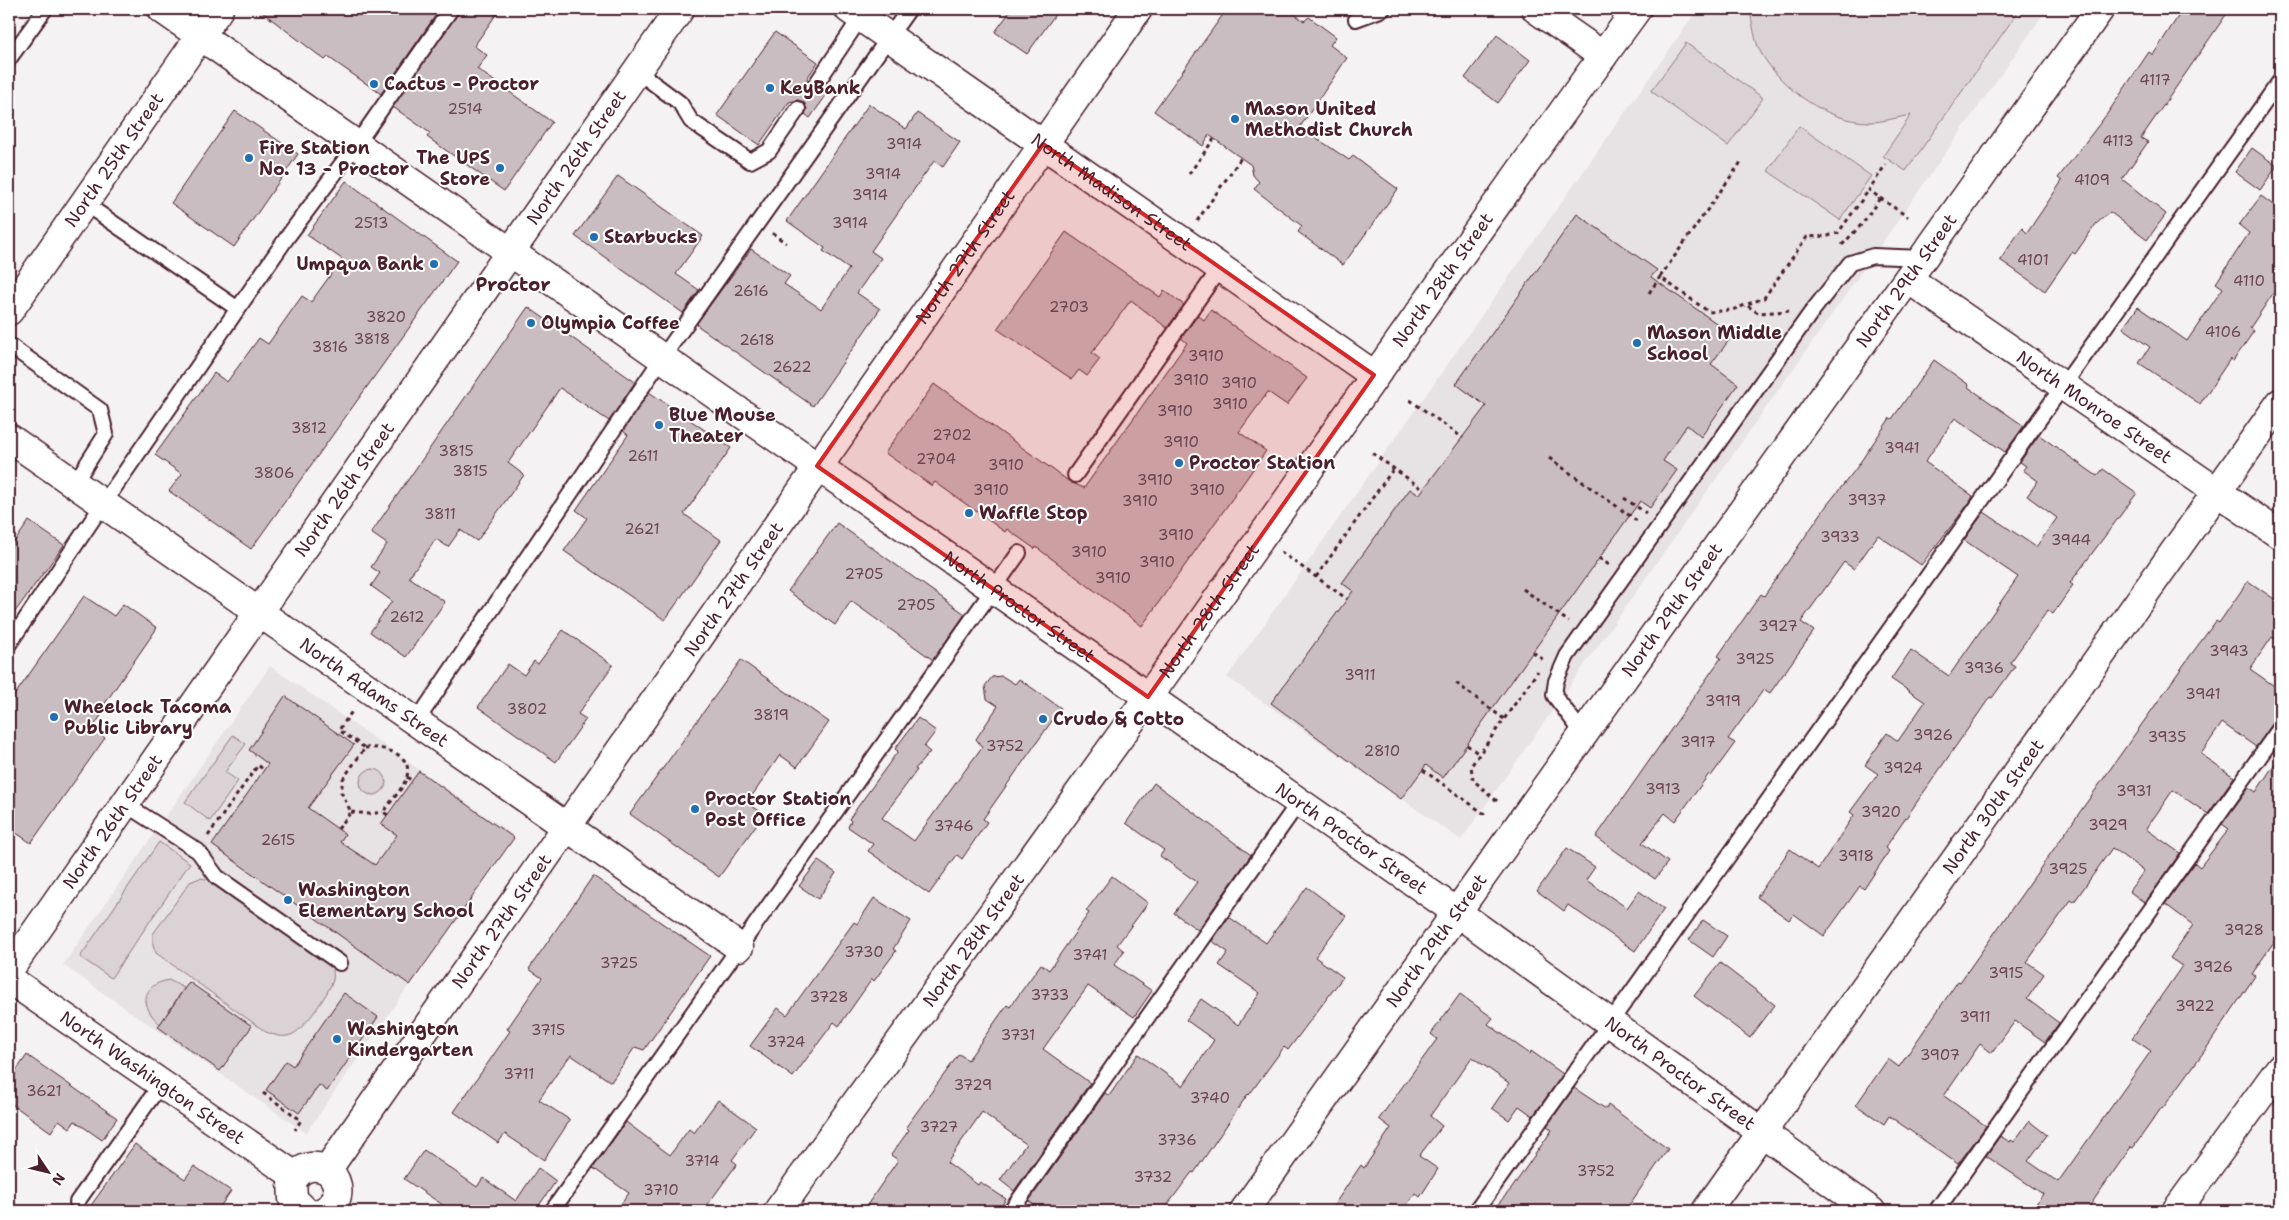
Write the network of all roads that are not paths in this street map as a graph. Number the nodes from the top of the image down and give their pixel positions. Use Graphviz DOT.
graph roads {
  1 [pos="45,9"];
  2 [pos="162,9"];
  3 [pos="219,9"];
  4 [pos="451,9"];
  5 [pos="680,9"];
  6 [pos="909,9"];
  7 [pos="1138,9"];
  8 [pos="1384,9"];
  9 [pos="1536,9"];
  10 [pos="1637,9"];
  11 [pos="2100,9"];
  12 [pos="855,13"];
  13 [pos="1356,19"];
  14 [pos="200,36"];
  15 [pos="889,37"];
  16 [pos="1603,56"];
  17 [pos="9,60"];
  18 [pos="637,71"];
  19 [pos="2280,82"];
  20 [pos="816,84"];
  21 [pos="798,108"];
  22 [pos="356,144"];
  23 [pos="1043,144"];
  24 [pos="84,203"];
  25 [pos="510,252"];
  26 [pos="1220,268"];
  27 [pos="1916,269"];
  28 [pos="238,309"];
  29 [pos="9,311"];
  30 [pos="9,345"];
  31 [pos="662,358"];
  32 [pos="1374,375"];
  33 [pos="2064,387"];
  34 [pos="2280,403"];
  35 [pos="9,438"];
  36 [pos="817,466"];
  37 [pos="1075,476"];
  38 [pos="74,484"];
  39 [pos="2218,491"];
  40 [pos="103,504"];
  41 [pos="2280,534"];
  42 [pos="1019,553"];
  43 [pos="993,588"];
  44 [pos="258,612"];
  45 [pos="9,644"];
  46 [pos="1148,697"];
  47 [pos="416,722"];
  48 [pos="2280,728"];
  49 [pos="1584,735"];
  50 [pos="1299,802"];
  51 [pos="125,804"];
  52 [pos="568,829"];
  53 [pos="1458,912"];
  54 [pos="739,947"];
  55 [pos="340,963"];
  56 [pos="9,970"];
  57 [pos="9,979"];
  58 [pos="1612,1023"];
  59 [pos="2280,1068"];
  60 [pos="161,1084"];
  61 [pos="1762,1133"];
  62 [pos="327,1170"];
  63 [pos="295,1176"];
  64 [pos="78,1202"];
  65 [pos="317,1210"];
  66 [pos="552,1211"];
  67 [pos="778,1211"];
  68 [pos="1011,1211"];
  69 [pos="1244,1211"];
  70 [pos="1476,1211"];
  71 [pos="1706,1211"];
  72 [pos="1870,1211"];
  73 [pos="1936,1211"];
  74 [pos="2176,1211"];
  1 -- 17 [label="lane"];
  2 -- 14 [label="street, North Proctor Street"];
  3 -- 14 [label="street, North 25th Street"];
  4 -- 22 [label="lane"];
  5 -- 18 [label="street, North 26th Street"];
  6 -- 15 [label="lane"];
  7 -- 23 [label="street, North 27th Street"];
  8 -- 13 [label="lane"];
  9 -- 16 [label="street"];
  10 -- 16 [label="street, North 28th Street"];
  11 -- 27 [label="street, North 29th Street"];
  12 -- 15 [label="street, North Madison Street"];
  12 -- 20 [label="lane"];
  14 -- 22 [label="street, North Proctor Street"];
  14 -- 24 [label="street, North 25th Street"];
  15 -- 23 [label="street, North Madison Street"];
  15 -- 31 [label="lane"];
  16 -- 32 [label="street, North 28th Street"];
  18 -- 21 [label="lane"];
  18 -- 25 [label="street, North 26th Street"];
  19 -- 33 [label="lane"];
  22 -- 25 [label="street, North Proctor Street"];
  22 -- 28 [label="lane"];
  23 -- 26 [label="street, North Madison Street"];
  23 -- 36 [label="street, North 27th Street"];
  24 -- 28 [label="lane"];
  24 -- 29 [label="street, North 25th Street"];
  25 -- 31 [label="street, North Proctor Street"];
  25 -- 44 [label="street, North 26th Street"];
  26 -- 32 [label="street, North Madison Street"];
  26 -- 37 [label="lane"];
  27 -- 33 [label="street, North Monroe Street"];
  27 -- 49 [label="street, North 29th Street"];
  27 -- 49 [label="lane"];
  28 -- 40 [label="lane"];
  30 -- 38 [label="lane"];
  31 -- 36 [label="street, North Proctor Street"];
  31 -- 47 [label="lane"];
  32 -- 46 [label="street, North 28th Street"];
  33 -- 39 [label="street, North Monroe Street"];
  33 -- 58 [label="lane"];
  34 -- 39 [label="street, North 30th Street"];
  35 -- 38 [label="street, North Adams Street"];
  36 -- 43 [label="street, North Proctor Street"];
  36 -- 52 [label="street, North 27th Street"];
  38 -- 40 [label="street, North Adams Street"];
  39 -- 41 [label="street, North Monroe Street"];
  39 -- 61 [label="street, North 30th Street"];
  40 -- 44 [label="street, North Adams Street"];
  40 -- 45 [label="lane"];
  42 -- 43 [label="lane"];
  43 -- 46 [label="street, North Proctor Street"];
  43 -- 54 [label="lane"];
  44 -- 47 [label="street, North Adams Street"];
  44 -- 51 [label="street, North 26th Street"];
  46 -- 50 [label="street, North Proctor Street"];
  46 -- 67 [label="street, North 28th Street"];
  47 -- 52 [label="street, North Adams Street"];
  48 -- 73 [label="lane"];
  49 -- 53 [label="street, North 29th Street"];
  50 -- 53 [label="street, North Proctor Street"];
  50 -- 68 [label="lane"];
  51 -- 55 [label="lane"];
  51 -- 56 [label="street, North 26th Street"];
  52 -- 54 [label="street, North Adams Street"];
  52 -- 62 [label="street, North 27th Street"];
  53 -- 58 [label="street, North Proctor Street"];
  53 -- 69 [label="street, North 29th Street"];
  54 -- 66 [label="lane"];
  57 -- 60 [label="street, North Washington Street"];
  58 -- 61 [label="street, North Proctor Street"];
  58 -- 70 [label="lane"];
  59 -- 74 [label="street"];
  60 -- 63 [label="street, North Washington Street"];
  60 -- 64 [label="lane"];
  61 -- 71 [label="street, North 30th Street"];
  61 -- 72 [label="street, North Proctor Street"];
  62 -- 63 [label="street"];
  62 -- 65 [label="street"];
  63 -- 65 [label="street"];
}
